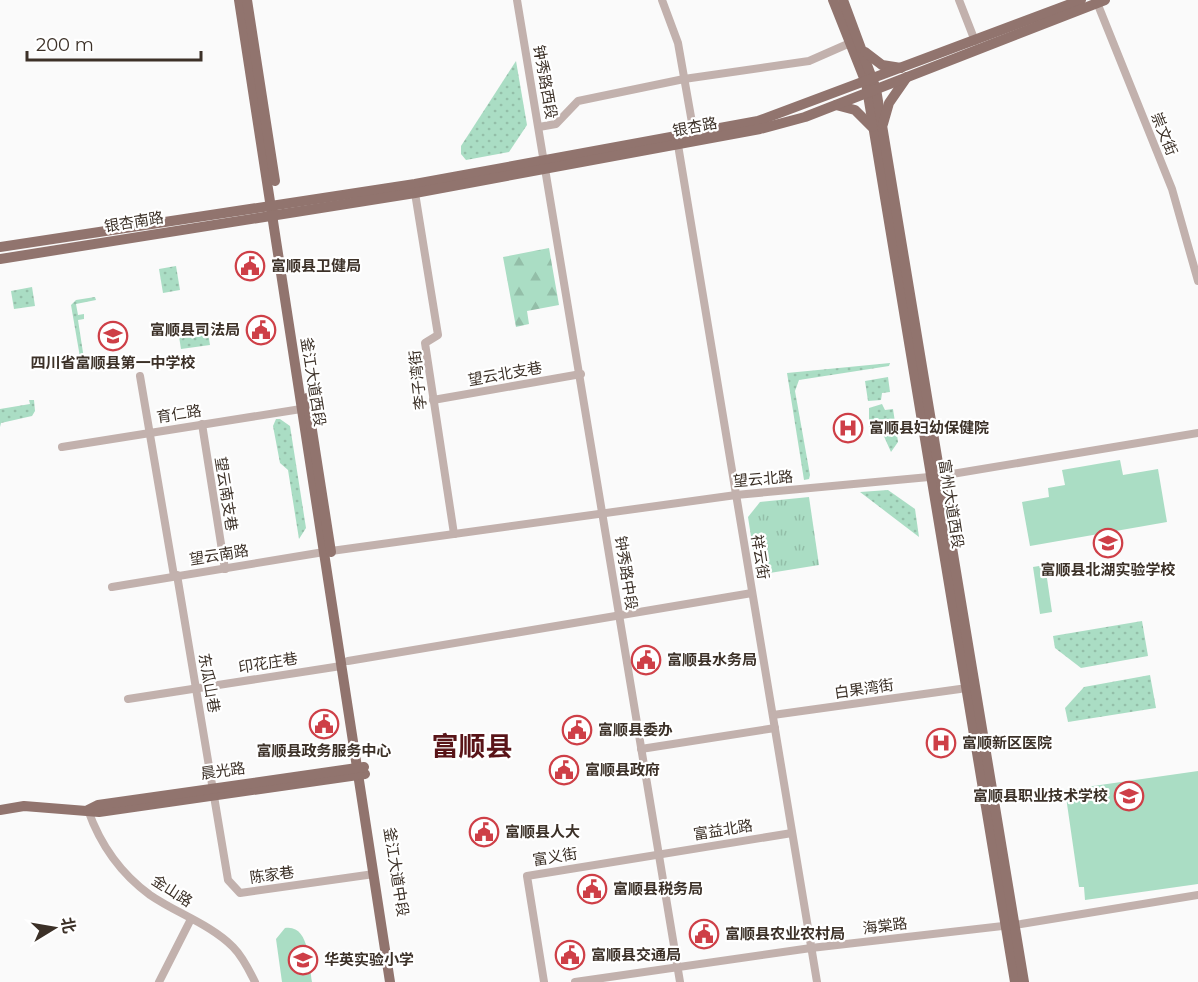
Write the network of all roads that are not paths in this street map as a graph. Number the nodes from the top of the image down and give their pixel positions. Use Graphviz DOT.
graph roads {
  1 [pos="239,0"];
  2 [pos="247,0"];
  3 [pos="517,0"];
  4 [pos="662,0"];
  5 [pos="833,0"];
  6 [pos="843,0"];
  7 [pos="959,0"];
  8 [pos="1081,0"];
  9 [pos="1100,1"];
  10 [pos="975,41"];
  11 [pos="855,48"];
  12 [pos="905,73"];
  13 [pos="684,80"];
  14 [pos="871,86"];
  15 [pos="840,92"];
  16 [pos="836,105"];
  17 [pos="539,127"];
  18 [pos="878,129"];
  19 [pos="694,134"];
  20 [pos="677,141"];
  21 [pos="545,165"];
  22 [pos="416,193"];
  23 [pos="275,210"];
  24 [pos="0,247"];
  25 [pos="0,259"];
  26 [pos="1198,281"];
  27 [pos="581,374"];
  28 [pos="140,376"];
  29 [pos="433,400"];
  30 [pos="302,409"];
  31 [pos="202,424"];
  32 [pos="150,433"];
  33 [pos="1198,433"];
  34 [pos="62,447"];
  35 [pos="936,476"];
  36 [pos="736,495"];
  37 [pos="602,513"];
  38 [pos="454,534"];
  39 [pos="327,551"];
  40 [pos="225,569"];
  41 [pos="176,576"];
  42 [pos="112,587"];
  43 [pos="752,593"];
  44 [pos="619,615"];
  45 [pos="345,664"];
  46 [pos="196,688"];
  47 [pos="960,689"];
  48 [pos="128,699"];
  49 [pos="772,715"];
  50 [pos="775,728"];
  51 [pos="641,749"];
  52 [pos="361,771"];
  53 [pos="214,792"];
  54 [pos="0,810"];
  55 [pos="88,810"];
  56 [pos="792,833"];
  57 [pos="659,854"];
  58 [pos="374,874"];
  59 [pos="1198,895"];
  60 [pos="191,919"];
  61 [pos="1010,925"];
  62 [pos="811,948"];
  63 [pos="677,966"];
  64 [pos="159,982"];
  65 [pos="255,982"];
  66 [pos="390,982"];
  67 [pos="398,982"];
  68 [pos="544,982"];
  69 [pos="575,982"];
  70 [pos="680,982"];
  71 [pos="817,982"];
  72 [pos="1015,982"];
  73 [pos="1024,982"];
  1 -- 23 [label="main road, 釜江大道西段"];
  2 -- 23 [label="main road, 釜江大道西段"];
  3 -- 17 [label="street, 钟秀路西段"];
  4 -- 13 [label="street"];
  5 -- 11 [label="main road, 富州大道西段"];
  6 -- 11 [label="main road, 富州大道西段"];
  7 -- 10 [label="street"];
  8 -- 10 [label="main road, 银杏路"];
  9 -- 12 [label="main road, 银杏路"];
  9 -- 26 [label="street, 崇文街"];
  10 -- 12 [label="main road, 银杏路"];
  11 -- 12 [label="main road"];
  11 -- 13 [label="street"];
  11 -- 14 [label="main road, 富州大道西段"];
  11 -- 15 [label="main road"];
  12 -- 14 [label="main road, 银杏路"];
  12 -- 18 [label="main road"];
  13 -- 17 [label="street"];
  13 -- 19 [label="street"];
  14 -- 15 [label="main road, 银杏路"];
  14 -- 16 [label="main road, 银杏路"];
  14 -- 18 [label="main road, 富州大道西段"];
  15 -- 19 [label="main road, 银杏路"];
  16 -- 18 [label="main road"];
  16 -- 20 [label="main road, 银杏路"];
  17 -- 21 [label="street, 钟秀路西段"];
  18 -- 35 [label="main road, 富州大道西段"];
  19 -- 20 [label="main road, 银杏路"];
  20 -- 21 [label="main road, 银杏路"];
  20 -- 36 [label="street, 祥云街"];
  21 -- 22 [label="main road, 银杏路"];
  21 -- 23 [label="main road, 银杏路"];
  21 -- 27 [label="street, 钟秀路中段"];
  22 -- 23 [label="main road, 银杏路"];
  22 -- 29 [label="street, 李子湾街"];
  23 -- 24 [label="main road, 银杏南路"];
  23 -- 25 [label="main road, 银杏南路"];
  23 -- 30 [label="main road, 釜江大道西段"];
  23 -- 39 [label="main road, 釜江大道西段"];
  27 -- 29 [label="street, 望云北支巷"];
  27 -- 37 [label="street, 钟秀路中段"];
  28 -- 32 [label="street, 东瓜山巷"];
  29 -- 38 [label="street, 李子湾街"];
  30 -- 31 [label="street, 育仁路"];
  30 -- 39 [label="main road, 釜江大道西段"];
  31 -- 32 [label="street, 育仁路"];
  31 -- 40 [label="street, 望云南支巷"];
  32 -- 34 [label="street, 育仁路"];
  32 -- 41 [label="street, 东瓜山巷"];
  33 -- 35 [label="street, 望云北路"];
  35 -- 36 [label="street, 望云北路"];
  35 -- 61 [label="main road, 富州大道西段"];
  36 -- 37 [label="street, 望云北路"];
  36 -- 43 [label="street, 祥云街"];
  37 -- 38 [label="street, 望云北路"];
  37 -- 44 [label="street, 钟秀路中段"];
  38 -- 39 [label="street, 望云北路"];
  39 -- 40 [label="street, 望云南路"];
  39 -- 45 [label="main road, 釜江大道西段"];
  40 -- 41 [label="street, 望云南路"];
  41 -- 42 [label="street, 望云南路"];
  41 -- 46 [label="street, 东瓜山巷"];
  43 -- 44 [label="street, 印花庄巷"];
  43 -- 49 [label="street, 祥云街"];
  44 -- 45 [label="street, 印花庄巷"];
  44 -- 51 [label="street, 钟秀路中段"];
  45 -- 46 [label="street, 印花庄巷"];
  45 -- 52 [label="main road, 釜江大道西段"];
  46 -- 48 [label="street, 印花庄巷"];
  46 -- 53 [label="street, 东瓜山巷"];
  47 -- 49 [label="street, 白果湾街"];
  49 -- 50 [label="street, 祥云街"];
  50 -- 51 [label="street"];
  50 -- 56 [label="street, 祥云街"];
  51 -- 57 [label="street, 钟秀路中段"];
  52 -- 53 [label="main road, 晨光路"];
  52 -- 58 [label="main road, 釜江大道中段"];
  52 -- 67 [label="main road, 釜江大道中段"];
  53 -- 55 [label="main road, 晨光路"];
  53 -- 58 [label="street, 陈家巷"];
  54 -- 55 [label="main road, 晨光路"];
  55 -- 60 [label="street, 金山路"];
  56 -- 57 [label="street, 富益北路"];
  56 -- 62 [label="street, 祥云街"];
  57 -- 63 [label="street, 钟秀路中段"];
  57 -- 68 [label="street, 富义街"];
  58 -- 66 [label="main road, 釜江大道中段"];
  59 -- 61 [label="street, 海棠路"];
  60 -- 64 [label="street"];
  60 -- 65 [label="street, 金山路"];
  61 -- 62 [label="street, 海棠路"];
  61 -- 72 [label="main road, 富州大道西段"];
  61 -- 73 [label="main road, 富州大道西段"];
  62 -- 63 [label="street, 海棠路"];
  62 -- 71 [label="street, 祥云街"];
  63 -- 69 [label="street, 海棠路"];
  63 -- 70 [label="street, 钟秀路中段"];
}
